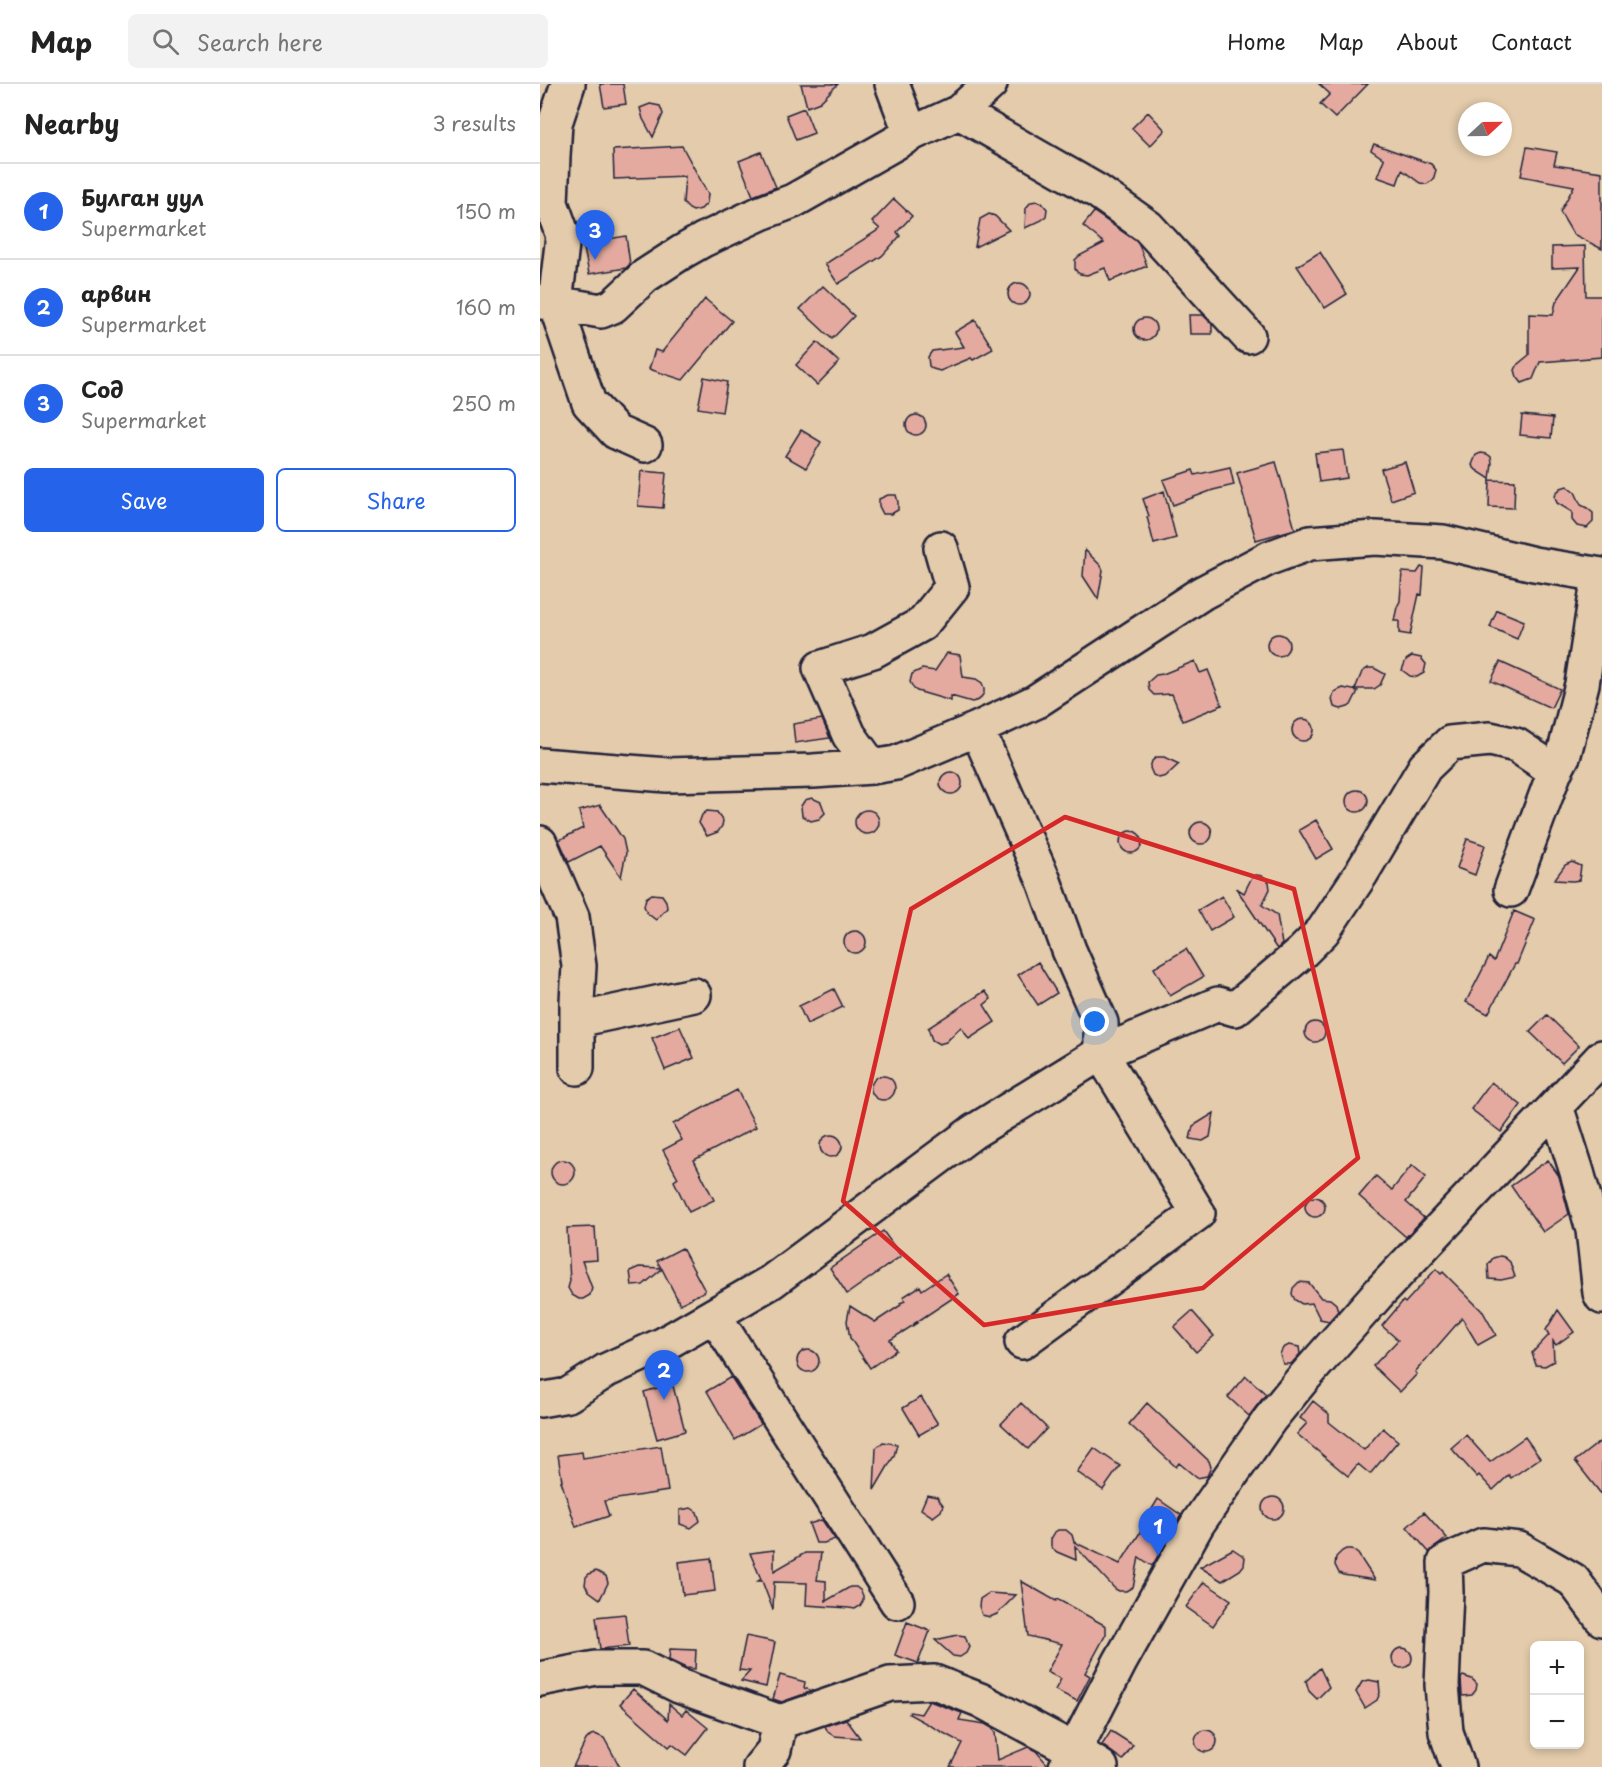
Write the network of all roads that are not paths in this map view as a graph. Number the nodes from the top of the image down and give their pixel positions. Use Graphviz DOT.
graph roads {
  1 [pos="568,84"];
  2 [pos="892,84"];
  3 [pos="990,84"];
  4 [pos="959,112"];
  5 [pos="911,134"];
  6 [pos="547,302"];
  7 [pos="1248,336"];
  8 [pos="645,444"];
  9 [pos="941,548"];
  10 [pos="1600,575"];
  11 [pos="977,729"];
  12 [pos="540,765"];
  13 [pos="872,767"];
  14 [pos="1555,771"];
  15 [pos="540,843"];
  16 [pos="1511,890"];
  17 [pos="694,995"];
  18 [pos="577,1020"];
  19 [pos="1101,1053"];
  20 [pos="1602,1057"];
  21 [pos="577,1068"];
  22 [pos="1556,1106"];
  23 [pos="1602,1297"];
  24 [pos="714,1315"];
  25 [pos="1022,1342"];
  26 [pos="540,1400"];
  27 [pos="897,1602"];
  28 [pos="1602,1619"];
  29 [pos="540,1679"];
  30 [pos="780,1722"];
  31 [pos="1080,1761"];
  32 [pos="760,1767"];
  33 [pos="1458,1767"];
  1 -- 6 [label="street"];
  2 -- 5 [label="street"];
  3 -- 4 [label="street"];
  4 -- 5 [label="street"];
  4 -- 7 [label="street"];
  5 -- 6 [label="street"];
  6 -- 8 [label="street"];
  9 -- 13 [label="street"];
  10 -- 11 [label="street"];
  10 -- 14 [label="street"];
  11 -- 13 [label="street"];
  11 -- 19 [label="street"];
  12 -- 13 [label="street"];
  14 -- 16 [label="street"];
  14 -- 19 [label="street"];
  15 -- 18 [label="street"];
  17 -- 18 [label="street"];
  18 -- 21 [label="street"];
  19 -- 24 [label="street"];
  19 -- 25 [label="street"];
  20 -- 22 [label="street"];
  22 -- 23 [label="street"];
  22 -- 31 [label="street"];
  24 -- 26 [label="street"];
  24 -- 27 [label="street"];
  28 -- 33 [label="street"];
  29 -- 30 [label="street"];
  30 -- 31 [label="street"];
  30 -- 32 [label="street"];
}
